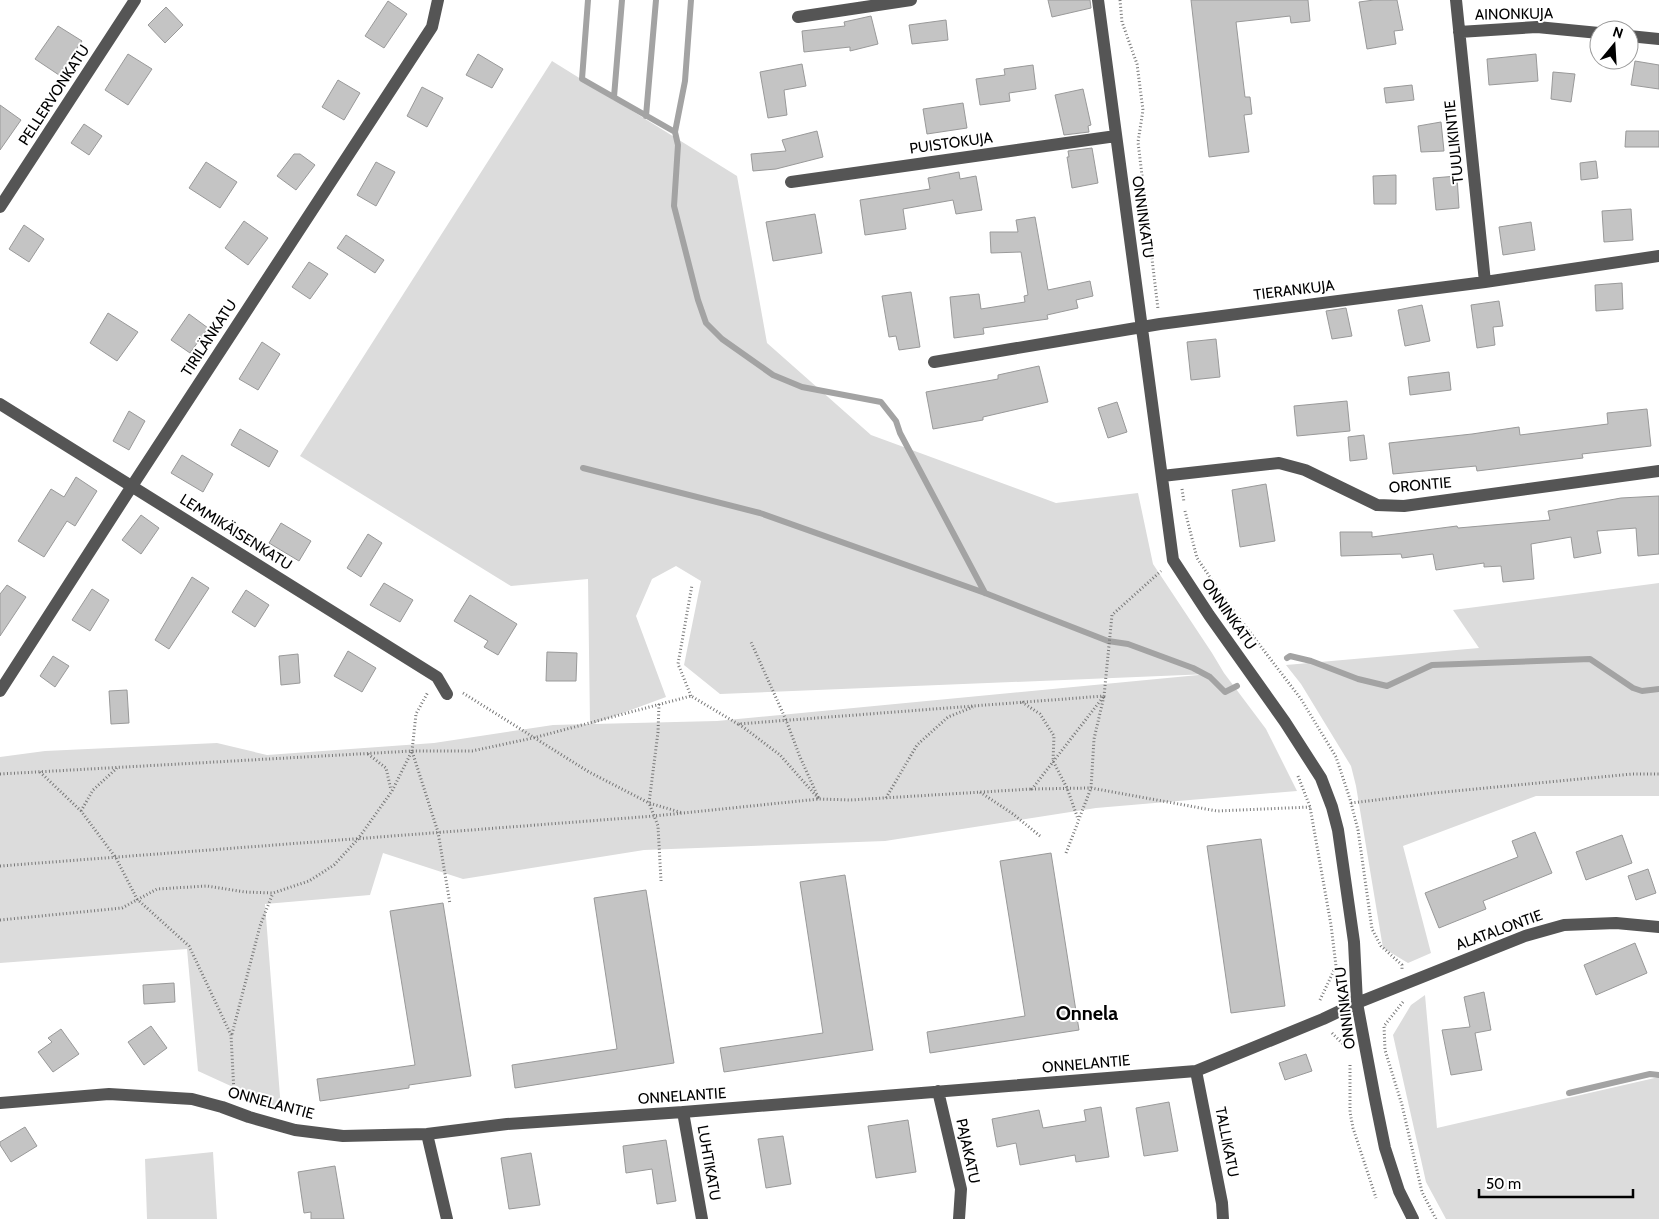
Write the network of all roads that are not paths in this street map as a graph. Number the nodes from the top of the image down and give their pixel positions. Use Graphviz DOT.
graph roads {
  1 [pos="134,0"];
  2 [pos="438,0"];
  3 [pos="911,0"];
  4 [pos="1098,0"];
  5 [pos="1456,0"];
  6 [pos="798,17"];
  7 [pos="1459,32"];
  8 [pos="1589,32"];
  9 [pos="1639,37"];
  10 [pos="1659,39"];
  11 [pos="1116,136"];
  12 [pos="791,182"];
  13 [pos="0,207"];
  14 [pos="1659,256"];
  15 [pos="1485,282"];
  16 [pos="1142,327"];
  17 [pos="934,362"];
  18 [pos="0,404"];
  19 [pos="1659,472"];
  20 [pos="1162,476"];
  21 [pos="132,486"];
  22 [pos="0,690"];
  23 [pos="447,694"];
  24 [pos="1659,927"];
  25 [pos="1357,1003"];
  26 [pos="1196,1071"];
  27 [pos="938,1091"];
  28 [pos="0,1103"];
  29 [pos="683,1112"];
  30 [pos="427,1134"];
  31 [pos="447,1219"];
  32 [pos="702,1219"];
  33 [pos="959,1219"];
  34 [pos="1223,1219"];
  35 [pos="1413,1219"];
  1 -- 13 [label="street, PELLERVONKATU"];
  2 -- 21 [label="street, TIRILÄNKATU"];
  3 -- 6 [label="street"];
  4 -- 11 [label="street, ONNINKATU"];
  5 -- 7 [label="street, TUULIKINTIE"];
  7 -- 8 [label="street, AINONKUJA"];
  7 -- 15 [label="street, TUULIKINTIE"];
  9 -- 10 [label="street"];
  11 -- 12 [label="street, PUISTOKUJA"];
  11 -- 16 [label="street, ONNINKATU"];
  14 -- 15 [label="street, TIERANKUJA"];
  15 -- 16 [label="street, TIERANKUJA"];
  16 -- 17 [label="street, TIERANKUJA"];
  16 -- 20 [label="street, ONNINKATU"];
  18 -- 21 [label="street, LEMMIKÄISENKATU"];
  19 -- 20 [label="street, ORONTIE"];
  20 -- 25 [label="street, ONNINKATU"];
  21 -- 22 [label="street, TIRILÄNKATU"];
  21 -- 23 [label="street, LEMMIKÄISENKATU"];
  24 -- 25 [label="street, ALATALONTIE"];
  25 -- 26 [label="street, ONNELANTIE"];
  25 -- 35 [label="street, ONNINKATU"];
  26 -- 27 [label="street, ONNELANTIE"];
  26 -- 34 [label="street, TALLIKATU"];
  27 -- 29 [label="street, ONNELANTIE"];
  27 -- 33 [label="street, PAJAKATU"];
  28 -- 30 [label="street, ONNELANTIE"];
  29 -- 30 [label="street, ONNELANTIE"];
  29 -- 32 [label="street, LUHTIKATU"];
  30 -- 31 [label="street"];
}
